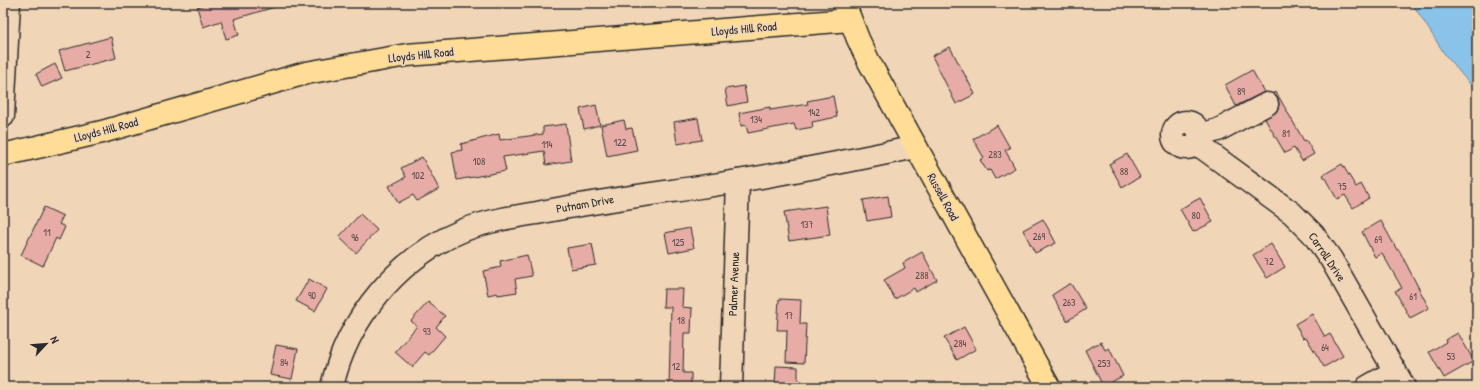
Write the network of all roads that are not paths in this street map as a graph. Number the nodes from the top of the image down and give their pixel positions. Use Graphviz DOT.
graph roads {
  1 [pos="9,3"];
  2 [pos="847,12"];
  3 [pos="1266,104"];
  4 [pos="3,116"];
  5 [pos="916,147"];
  6 [pos="3,155"];
  7 [pos="738,181"];
  8 [pos="1399,379"];
  9 [pos="332,387"];
  10 [pos="731,387"];
  11 [pos="1049,387"];
  12 [pos="1367,387"];
  1 -- 4 [label="street"];
  2 -- 5 [label="main road, Russell Road"];
  2 -- 6 [label="main road, Lloyds Hill Road"];
  3 -- 8 [label="street, Carroll Drive"];
  5 -- 7 [label="street, Putnam Drive"];
  5 -- 11 [label="main road, Russell Road"];
  7 -- 9 [label="street, Putnam Drive"];
  7 -- 10 [label="street, Palmer Avenue"];
  8 -- 12 [label="street"];
}
